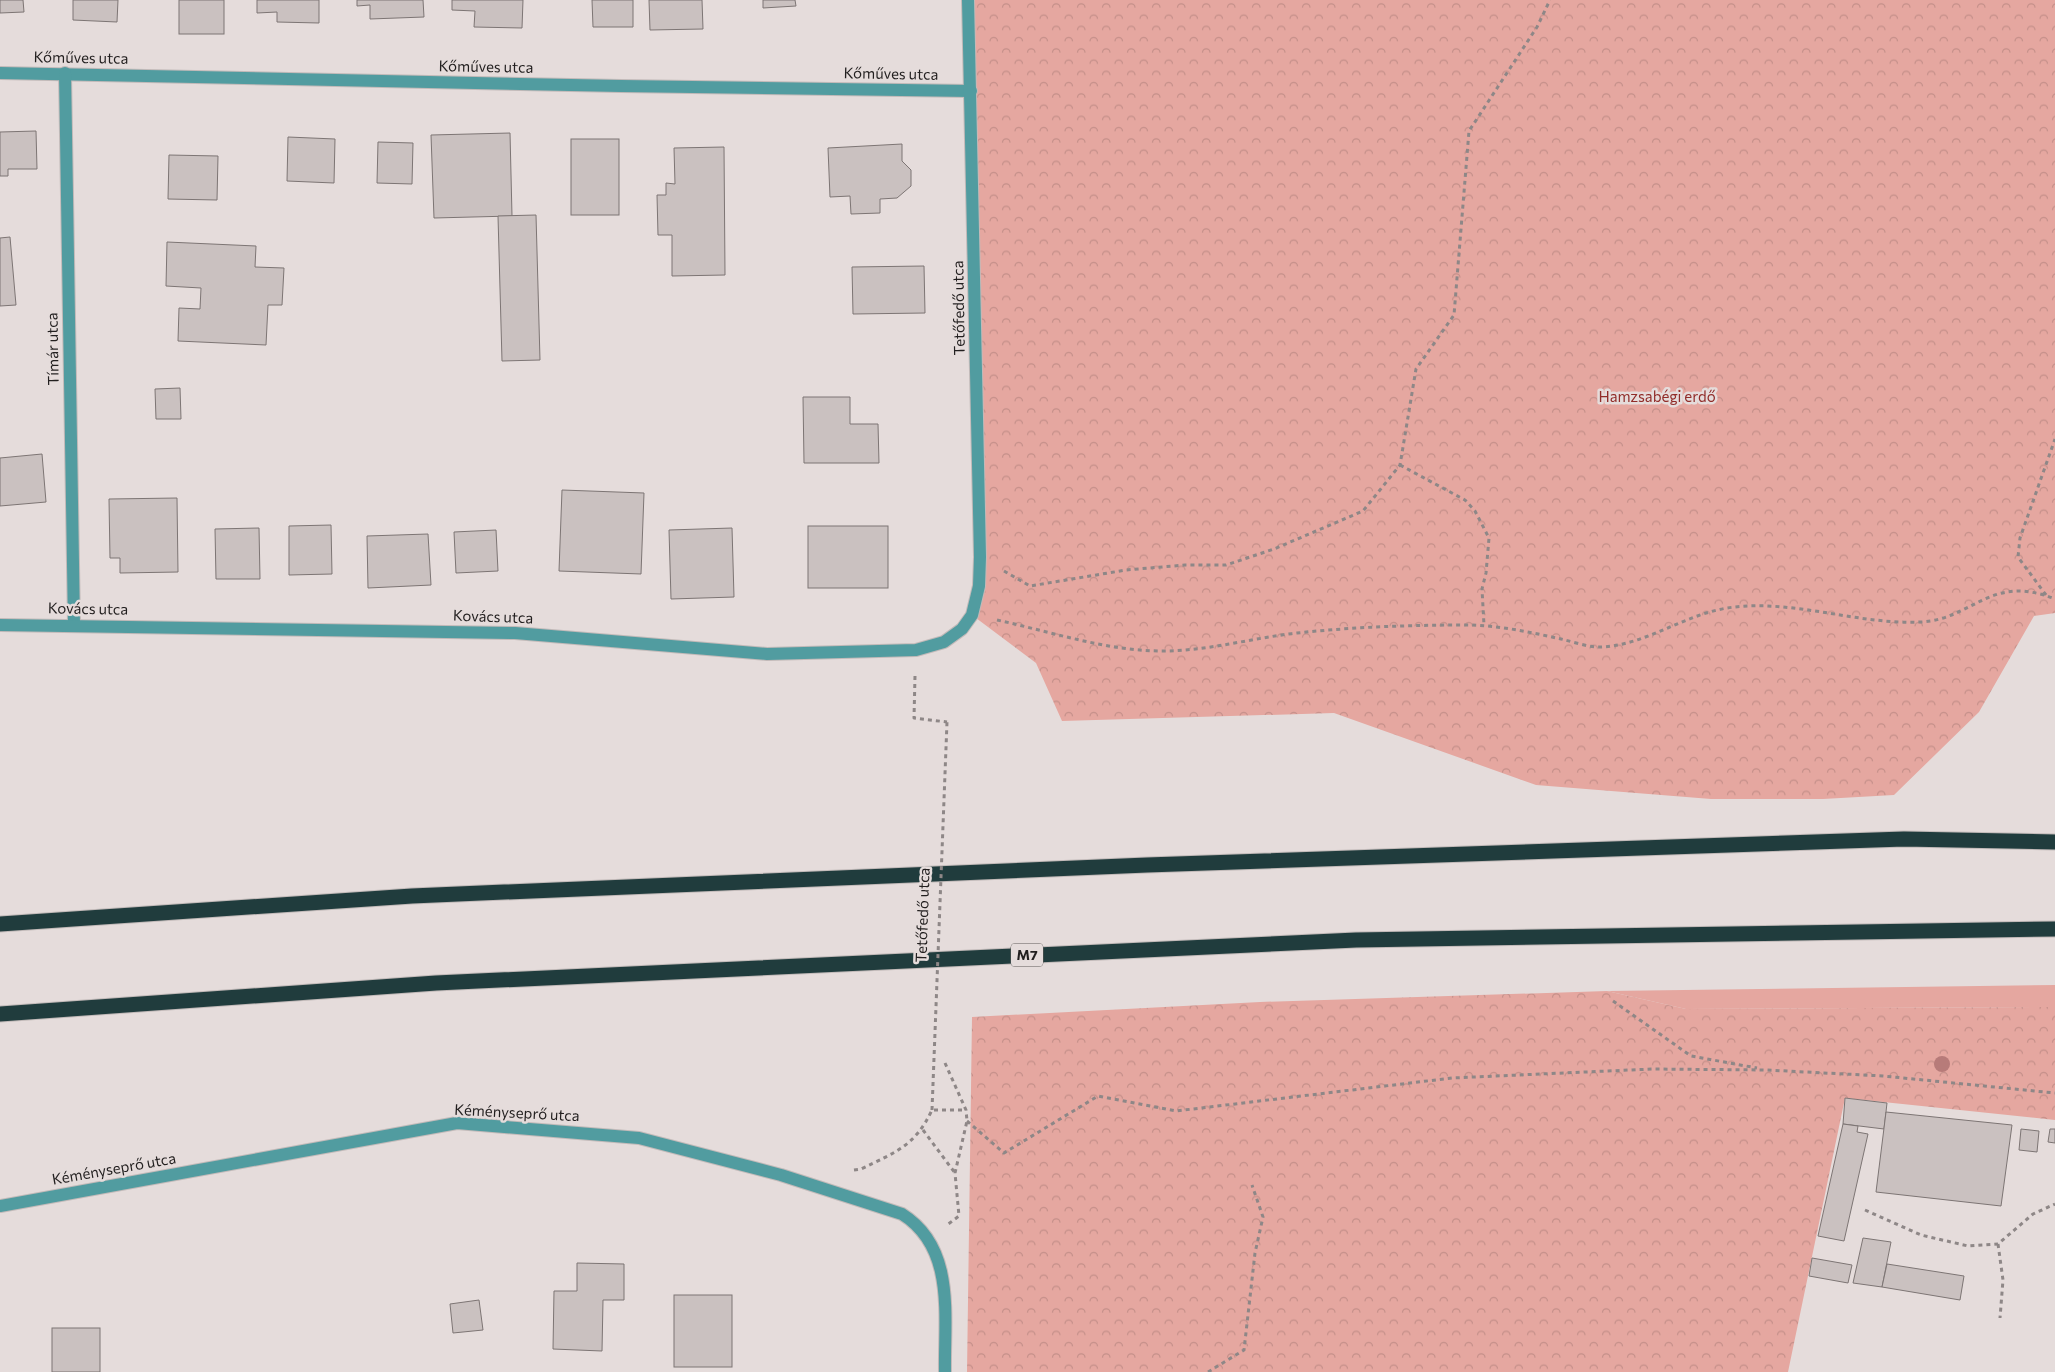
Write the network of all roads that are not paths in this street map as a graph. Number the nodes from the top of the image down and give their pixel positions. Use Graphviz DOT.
graph roads {
  1 [pos="968,0"];
  2 [pos="0,73"];
  3 [pos="65,73"];
  4 [pos="972,91"];
  5 [pos="972,615"];
  6 [pos="0,625"];
  7 [pos="74,625"];
  8 [pos="2055,842"];
  9 [pos="0,924"];
  10 [pos="2055,929"];
  11 [pos="0,1014"];
  12 [pos="0,1206"];
  13 [pos="945,1372"];
  1 -- 4 [label="street, Tetőfedő utca"];
  2 -- 3 [label="street, Kőműves utca"];
  3 -- 4 [label="street, Kőműves utca"];
  3 -- 7 [label="street, Tímár utca"];
  4 -- 5 [label="street, Tetőfedő utca"];
  5 -- 7 [label="street, Kovács utca"];
  6 -- 7 [label="street, Kovács utca"];
  8 -- 9 [label="highway"];
  10 -- 11 [label="highway, M7"];
  12 -- 13 [label="street, Kéményseprő utca"];
}
